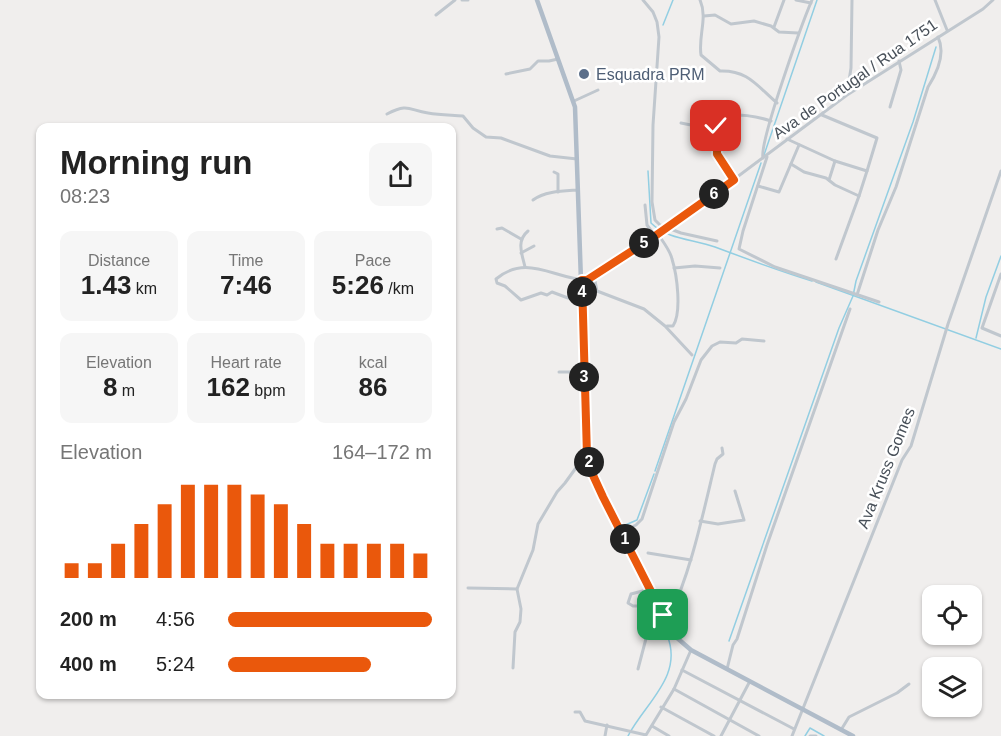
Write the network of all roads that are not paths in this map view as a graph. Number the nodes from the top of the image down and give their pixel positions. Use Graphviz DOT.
graph roads {
  1 [pos="455,0"];
  2 [pos="462,0"];
  3 [pos="468,0"];
  4 [pos="537,0"];
  5 [pos="644,0"];
  6 [pos="700,0"];
  7 [pos="784,0"];
  8 [pos="796,0"];
  9 [pos="852,0"];
  10 [pos="935,0"];
  11 [pos="993,0"];
  12 [pos="811,2"];
  13 [pos="436,15"];
  14 [pos="704,16"];
  15 [pos="774,27"];
  16 [pos="947,30"];
  17 [pos="799,33"];
  18 [pos="938,36"];
  19 [pos="558,58"];
  20 [pos="899,61"];
  21 [pos="506,74"];
  22 [pos="598,90"];
  23 [pos="847,95"];
  24 [pos="573,101"];
  25 [pos="777,103"];
  26 [pos="890,107"];
  27 [pos="387,114"];
  28 [pos="822,115"];
  29 [pos="771,121"];
  30 [pos="681,123"];
  31 [pos="706,127"];
  32 [pos="787,139"];
  33 [pos="798,145"];
  34 [pos="765,157"];
  35 [pos="577,159"];
  36 [pos="836,161"];
  37 [pos="791,164"];
  38 [pos="867,171"];
  39 [pos="1001,171"];
  40 [pos="554,172"];
  41 [pos="734,180"];
  42 [pos="829,180"];
  43 [pos="758,186"];
  44 [pos="578,190"];
  45 [pos="558,192"];
  46 [pos="859,196"];
  47 [pos="533,200"];
  48 [pos="645,205"];
  49 [pos="667,228"];
  50 [pos="497,229"];
  51 [pos="528,231"];
  52 [pos="657,235"];
  53 [pos="521,239"];
  54 [pos="717,241"];
  55 [pos="534,246"];
  56 [pos="521,253"];
  57 [pos="836,259"];
  58 [pos="525,267"];
  59 [pos="674,268"];
  60 [pos="720,268"];
  61 [pos="1001,274"];
  62 [pos="594,276"];
  63 [pos="582,280"];
  64 [pos="858,295"];
  65 [pos="582,298"];
  66 [pos="879,302"];
  67 [pos="850,309"];
  68 [pos="665,326"];
  69 [pos="1001,336"];
  70 [pos="764,341"];
  71 [pos="692,355"];
  72 [pos="559,372"];
  73 [pos="584,372"];
  74 [pos="722,448"];
  75 [pos="587,453"];
  76 [pos="578,465"];
  77 [pos="590,466"];
  78 [pos="735,491"];
  79 [pos="700,521"];
  80 [pos="621,532"];
  81 [pos="648,552"];
  82 [pos="691,560"];
  83 [pos="468,588"];
  84 [pos="517,589"];
  85 [pos="650,589"];
  86 [pos="654,597"];
  87 [pos="666,621"];
  88 [pos="692,650"];
  89 [pos="513,668"];
  90 [pos="638,669"];
  91 [pos="727,669"];
  92 [pos="682,670"];
  93 [pos="750,681"];
  94 [pos="909,684"];
  95 [pos="674,689"];
  96 [pos="739,701"];
  97 [pos="661,707"];
  98 [pos="802,708"];
  99 [pos="575,712"];
  100 [pos="729,720"];
  101 [pos="607,725"];
  102 [pos="652,726"];
  103 [pos="794,729"];
  104 [pos="841,730"];
  105 [pos="605,736"];
  106 [pos="669,736"];
  107 [pos="714,736"];
  108 [pos="721,736"];
  109 [pos="759,736"];
  110 [pos="792,736"];
  111 [pos="810,736"];
  112 [pos="816,736"];
  113 [pos="853,736"];
  1 -- 13 [label="street"];
  2 -- 3 [label="street"];
  4 -- 19 [label="main road"];
  5 -- 49 [label="street"];
  6 -- 14 [label="street"];
  7 -- 15 [label="street"];
  8 -- 12 [label="street"];
  9 -- 23 [label="street"];
  10 -- 16 [label="street"];
  11 -- 16 [label="street, Ava de Portugal / Rua 1751"];
  12 -- 17 [label="street"];
  14 -- 15 [label="street"];
  14 -- 25 [label="street"];
  15 -- 17 [label="street"];
  16 -- 18 [label="street, Ava de Portugal / Rua 1751"];
  17 -- 25 [label="street"];
  18 -- 20 [label="street, Ava de Portugal / Rua 1751"];
  18 -- 64 [label="street"];
  19 -- 21 [label="street"];
  19 -- 24 [label="main road"];
  20 -- 23 [label="street, Ava de Portugal / Rua 1751"];
  20 -- 26 [label="street"];
  22 -- 24 [label="street"];
  23 -- 28 [label="street, Ava de Portugal / Rua 1751"];
  24 -- 35 [label="main road"];
  25 -- 29 [label="street"];
  27 -- 35 [label="street"];
  28 -- 32 [label="street, Ava de Portugal / Rua 1751"];
  28 -- 38 [label="street"];
  29 -- 31 [label="street"];
  29 -- 34 [label="street"];
  30 -- 31 [label="street"];
  31 -- 41 [label="street"];
  32 -- 33 [label="street"];
  32 -- 34 [label="street, Ava de Portugal / Rua 1751"];
  33 -- 36 [label="street"];
  33 -- 37 [label="street"];
  34 -- 41 [label="street, Ava de Portugal / Rua 1751"];
  34 -- 43 [label="street"];
  35 -- 44 [label="main road"];
  36 -- 38 [label="street"];
  36 -- 42 [label="street"];
  37 -- 42 [label="street"];
  37 -- 43 [label="street"];
  38 -- 46 [label="street"];
  39 -- 98 [label="street, Ava Kruss Gomes"];
  40 -- 45 [label="street"];
  41 -- 49 [label="street, Ava de Portugal / Rua 1751"];
  42 -- 46 [label="street"];
  43 -- 64 [label="street"];
  44 -- 45 [label="street"];
  44 -- 63 [label="main road"];
  45 -- 47 [label="street"];
  46 -- 57 [label="street"];
  48 -- 52 [label="street"];
  49 -- 52 [label="street, Ava de Portugal / Rua 1751"];
  49 -- 54 [label="street"];
  50 -- 53 [label="street"];
  51 -- 53 [label="street"];
  52 -- 59 [label="street"];
  52 -- 62 [label="street, Ava de Portugal / Rua 1751"];
  53 -- 56 [label="street"];
  55 -- 56 [label="street"];
  56 -- 58 [label="street"];
  58 -- 63 [label="street"];
  58 -- 65 [label="street"];
  59 -- 60 [label="street"];
  59 -- 68 [label="street"];
  61 -- 69 [label="street"];
  62 -- 63 [label="street, Ava de Portugal / Rua 1751"];
  62 -- 68 [label="street"];
  63 -- 65 [label="main road"];
  64 -- 66 [label="street"];
  65 -- 73 [label="main road"];
  67 -- 91 [label="street"];
  68 -- 71 [label="street"];
  70 -- 80 [label="street"];
  72 -- 73 [label="street"];
  73 -- 75 [label="main road"];
  74 -- 79 [label="street"];
  75 -- 76 [label="street"];
  75 -- 77 [label="main road"];
  76 -- 77 [label="street"];
  76 -- 84 [label="street"];
  77 -- 80 [label="main road"];
  78 -- 79 [label="street"];
  79 -- 82 [label="street"];
  80 -- 85 [label="main road"];
  81 -- 82 [label="street"];
  82 -- 87 [label="street"];
  83 -- 84 [label="street"];
  84 -- 89 [label="street"];
  85 -- 86 [label="main road"];
  85 -- 86 [label="street"];
  86 -- 87 [label="main road"];
  87 -- 88 [label="main road"];
  87 -- 90 [label="street"];
  88 -- 91 [label="main road"];
  88 -- 92 [label="street"];
  91 -- 93 [label="main road"];
  92 -- 95 [label="street"];
  92 -- 96 [label="street"];
  93 -- 96 [label="street"];
  93 -- 98 [label="main road"];
  94 -- 104 [label="street"];
  95 -- 97 [label="street"];
  95 -- 100 [label="street"];
  96 -- 100 [label="street"];
  96 -- 103 [label="street"];
  97 -- 102 [label="street"];
  97 -- 107 [label="street"];
  98 -- 103 [label="street, Ava Kruss Gomes"];
  98 -- 104 [label="main road"];
  99 -- 101 [label="street"];
  100 -- 108 [label="street"];
  100 -- 109 [label="street"];
  101 -- 102 [label="street"];
  101 -- 105 [label="street"];
  102 -- 106 [label="street"];
  103 -- 110 [label="street, Ava Kruss Gomes"];
  104 -- 113 [label="main road"];
  111 -- 112 [label="street"];
}
